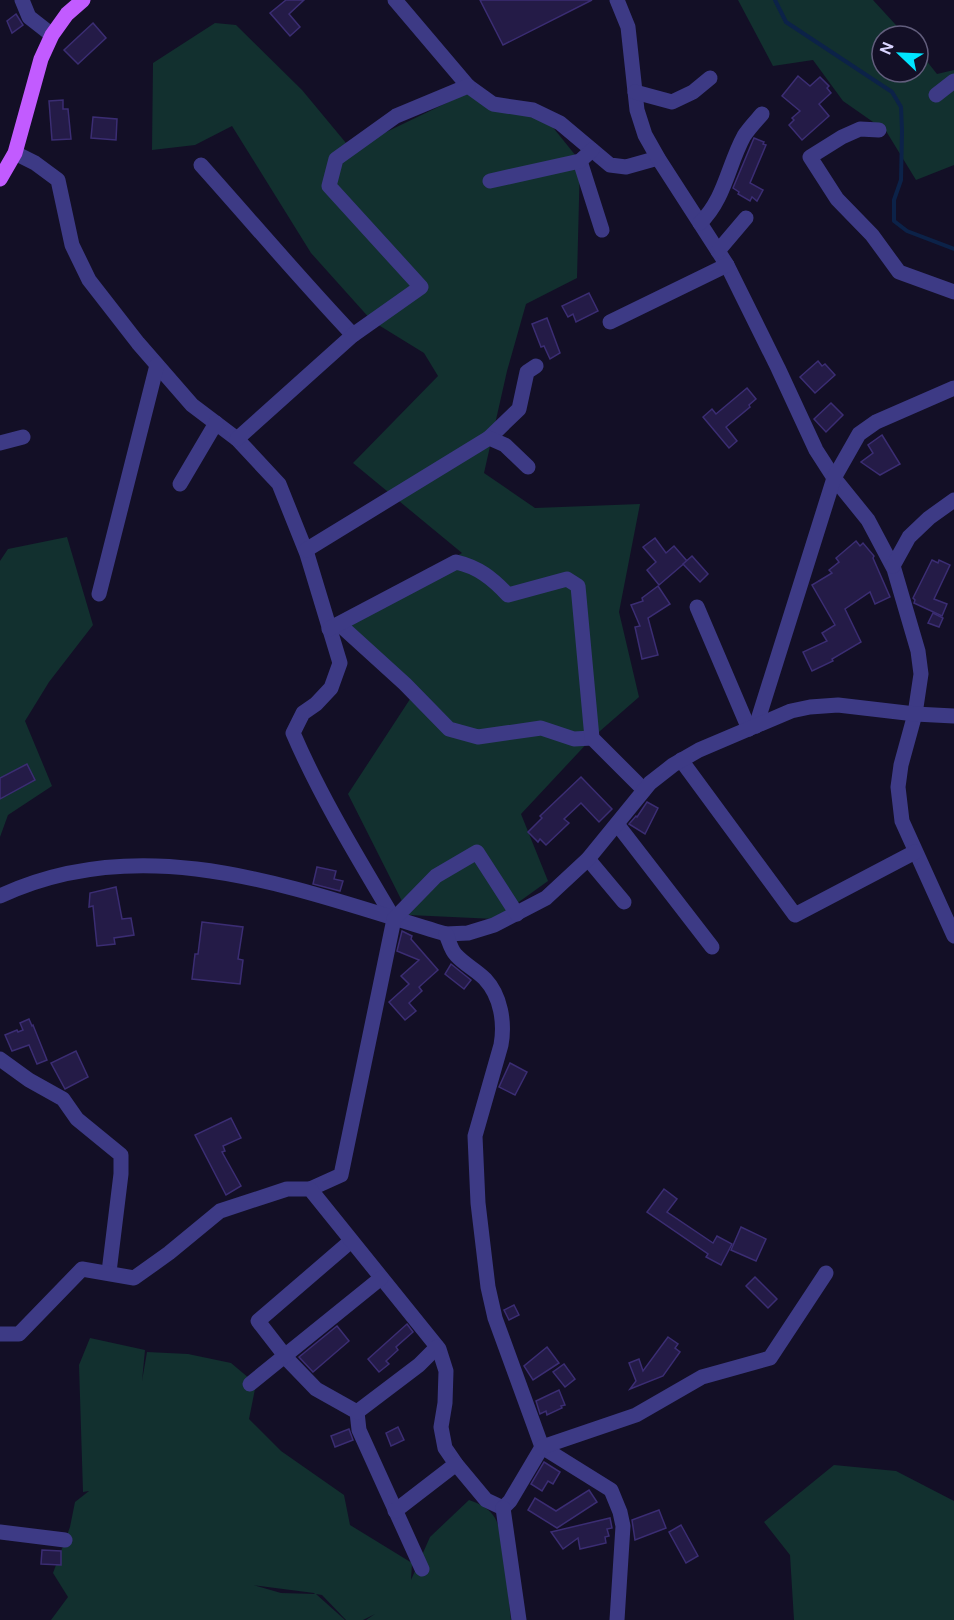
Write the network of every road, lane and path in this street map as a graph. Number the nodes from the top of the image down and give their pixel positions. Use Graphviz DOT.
graph roads {
  1 [pos="22,0"];
  2 [pos="83,0"];
  3 [pos="395,0"];
  4 [pos="617,0"];
  5 [pos="52,35"];
  6 [pos="710,78"];
  7 [pos="954,81"];
  8 [pos="468,86"];
  9 [pos="635,92"];
  10 [pos="936,95"];
  11 [pos="762,114"];
  12 [pos="879,130"];
  13 [pos="592,150"];
  14 [pos="15,153"];
  15 [pos="658,158"];
  16 [pos="580,161"];
  17 [pos="201,165"];
  18 [pos="0,179"];
  19 [pos="490,181"];
  20 [pos="746,218"];
  21 [pos="700,223"];
  22 [pos="602,230"];
  23 [pos="718,251"];
  24 [pos="727,265"];
  25 [pos="954,292"];
  26 [pos="610,322"];
  27 [pos="353,335"];
  28 [pos="157,365"];
  29 [pos="536,366"];
  30 [pos="954,388"];
  31 [pos="216,423"];
  32 [pos="23,437"];
  33 [pos="489,438"];
  34 [pos="237,439"];
  35 [pos="0,443"];
  36 [pos="528,467"];
  37 [pos="834,478"];
  38 [pos="180,484"];
  39 [pos="954,500"];
  40 [pos="306,550"];
  41 [pos="892,566"];
  42 [pos="99,594"];
  43 [pos="697,607"];
  44 [pos="334,626"];
  45 [pos="915,714"];
  46 [pos="954,716"];
  47 [pos="752,727"];
  48 [pos="592,738"];
  49 [pos="681,760"];
  50 [pos="644,790"];
  51 [pos="616,824"];
  52 [pos="915,852"];
  53 [pos="588,859"];
  54 [pos="0,896"];
  55 [pos="624,902"];
  56 [pos="517,914"];
  57 [pos="394,919"];
  58 [pos="446,934"];
  59 [pos="954,936"];
  60 [pos="712,947"];
  61 [pos="0,1059"];
  62 [pos="310,1189"];
  63 [pos="351,1241"];
  64 [pos="109,1272"];
  65 [pos="826,1274"];
  66 [pos="381,1278"];
  67 [pos="0,1334"];
  68 [pos="437,1347"];
  69 [pos="286,1356"];
  70 [pos="250,1384"];
  71 [pos="357,1412"];
  72 [pos="542,1447"];
  73 [pos="456,1464"];
  74 [pos="503,1508"];
  75 [pos="395,1511"];
  76 [pos="0,1532"];
  77 [pos="65,1540"];
  78 [pos="422,1569"];
  79 [pos="519,1620"];
  80 [pos="617,1620"];
  1 -- 5 [label="street"];
  2 -- 5 [label="main road"];
  3 -- 8 [label="street"];
  4 -- 9 [label="street"];
  5 -- 14 [label="main road"];
  6 -- 9 [label="street"];
  7 -- 10 [label="street"];
  8 -- 13 [label="street"];
  8 -- 27 [label="street"];
  9 -- 15 [label="street"];
  11 -- 21 [label="street"];
  12 -- 25 [label="street"];
  13 -- 15 [label="street"];
  13 -- 16 [label="street"];
  14 -- 18 [label="main road"];
  14 -- 28 [label="street"];
  15 -- 21 [label="street"];
  16 -- 19 [label="street"];
  16 -- 22 [label="street"];
  17 -- 27 [label="street"];
  20 -- 23 [label="street"];
  21 -- 23 [label="street"];
  23 -- 24 [label="street"];
  24 -- 26 [label="street"];
  24 -- 37 [label="street"];
  27 -- 34 [label="street"];
  28 -- 31 [label="street"];
  28 -- 42 [label="street"];
  29 -- 33 [label="street"];
  30 -- 37 [label="street"];
  31 -- 34 [label="street"];
  31 -- 38 [label="street"];
  32 -- 35 [label="street"];
  33 -- 36 [label="street"];
  33 -- 40 [label="street"];
  34 -- 40 [label="street"];
  37 -- 41 [label="street"];
  37 -- 47 [label="street"];
  39 -- 41 [label="street"];
  40 -- 44 [label="street"];
  41 -- 45 [label="street"];
  43 -- 47 [label="street"];
  44 -- 48 [label="street"];
  44 -- 48 [label="street"];
  44 -- 57 [label="street"];
  45 -- 46 [label="street"];
  45 -- 47 [label="street"];
  45 -- 52 [label="street"];
  47 -- 49 [label="street"];
  48 -- 50 [label="street"];
  49 -- 50 [label="street"];
  49 -- 52 [label="street"];
  50 -- 51 [label="street"];
  51 -- 53 [label="street"];
  51 -- 60 [label="street"];
  52 -- 59 [label="street"];
  53 -- 55 [label="street"];
  53 -- 56 [label="street"];
  54 -- 57 [label="street"];
  56 -- 57 [label="street"];
  56 -- 58 [label="street"];
  57 -- 58 [label="street"];
  57 -- 62 [label="street"];
  58 -- 72 [label="street"];
  61 -- 64 [label="street"];
  62 -- 63 [label="street"];
  62 -- 64 [label="street"];
  63 -- 66 [label="street"];
  63 -- 69 [label="street"];
  64 -- 67 [label="street"];
  65 -- 72 [label="street"];
  66 -- 68 [label="street"];
  66 -- 69 [label="street"];
  68 -- 71 [label="street"];
  68 -- 73 [label="street"];
  69 -- 70 [label="street"];
  69 -- 71 [label="street"];
  71 -- 75 [label="street"];
  72 -- 74 [label="street"];
  72 -- 80 [label="street"];
  73 -- 74 [label="street"];
  73 -- 75 [label="street"];
  74 -- 79 [label="street"];
  75 -- 78 [label="street"];
  76 -- 77 [label="street"];
}
